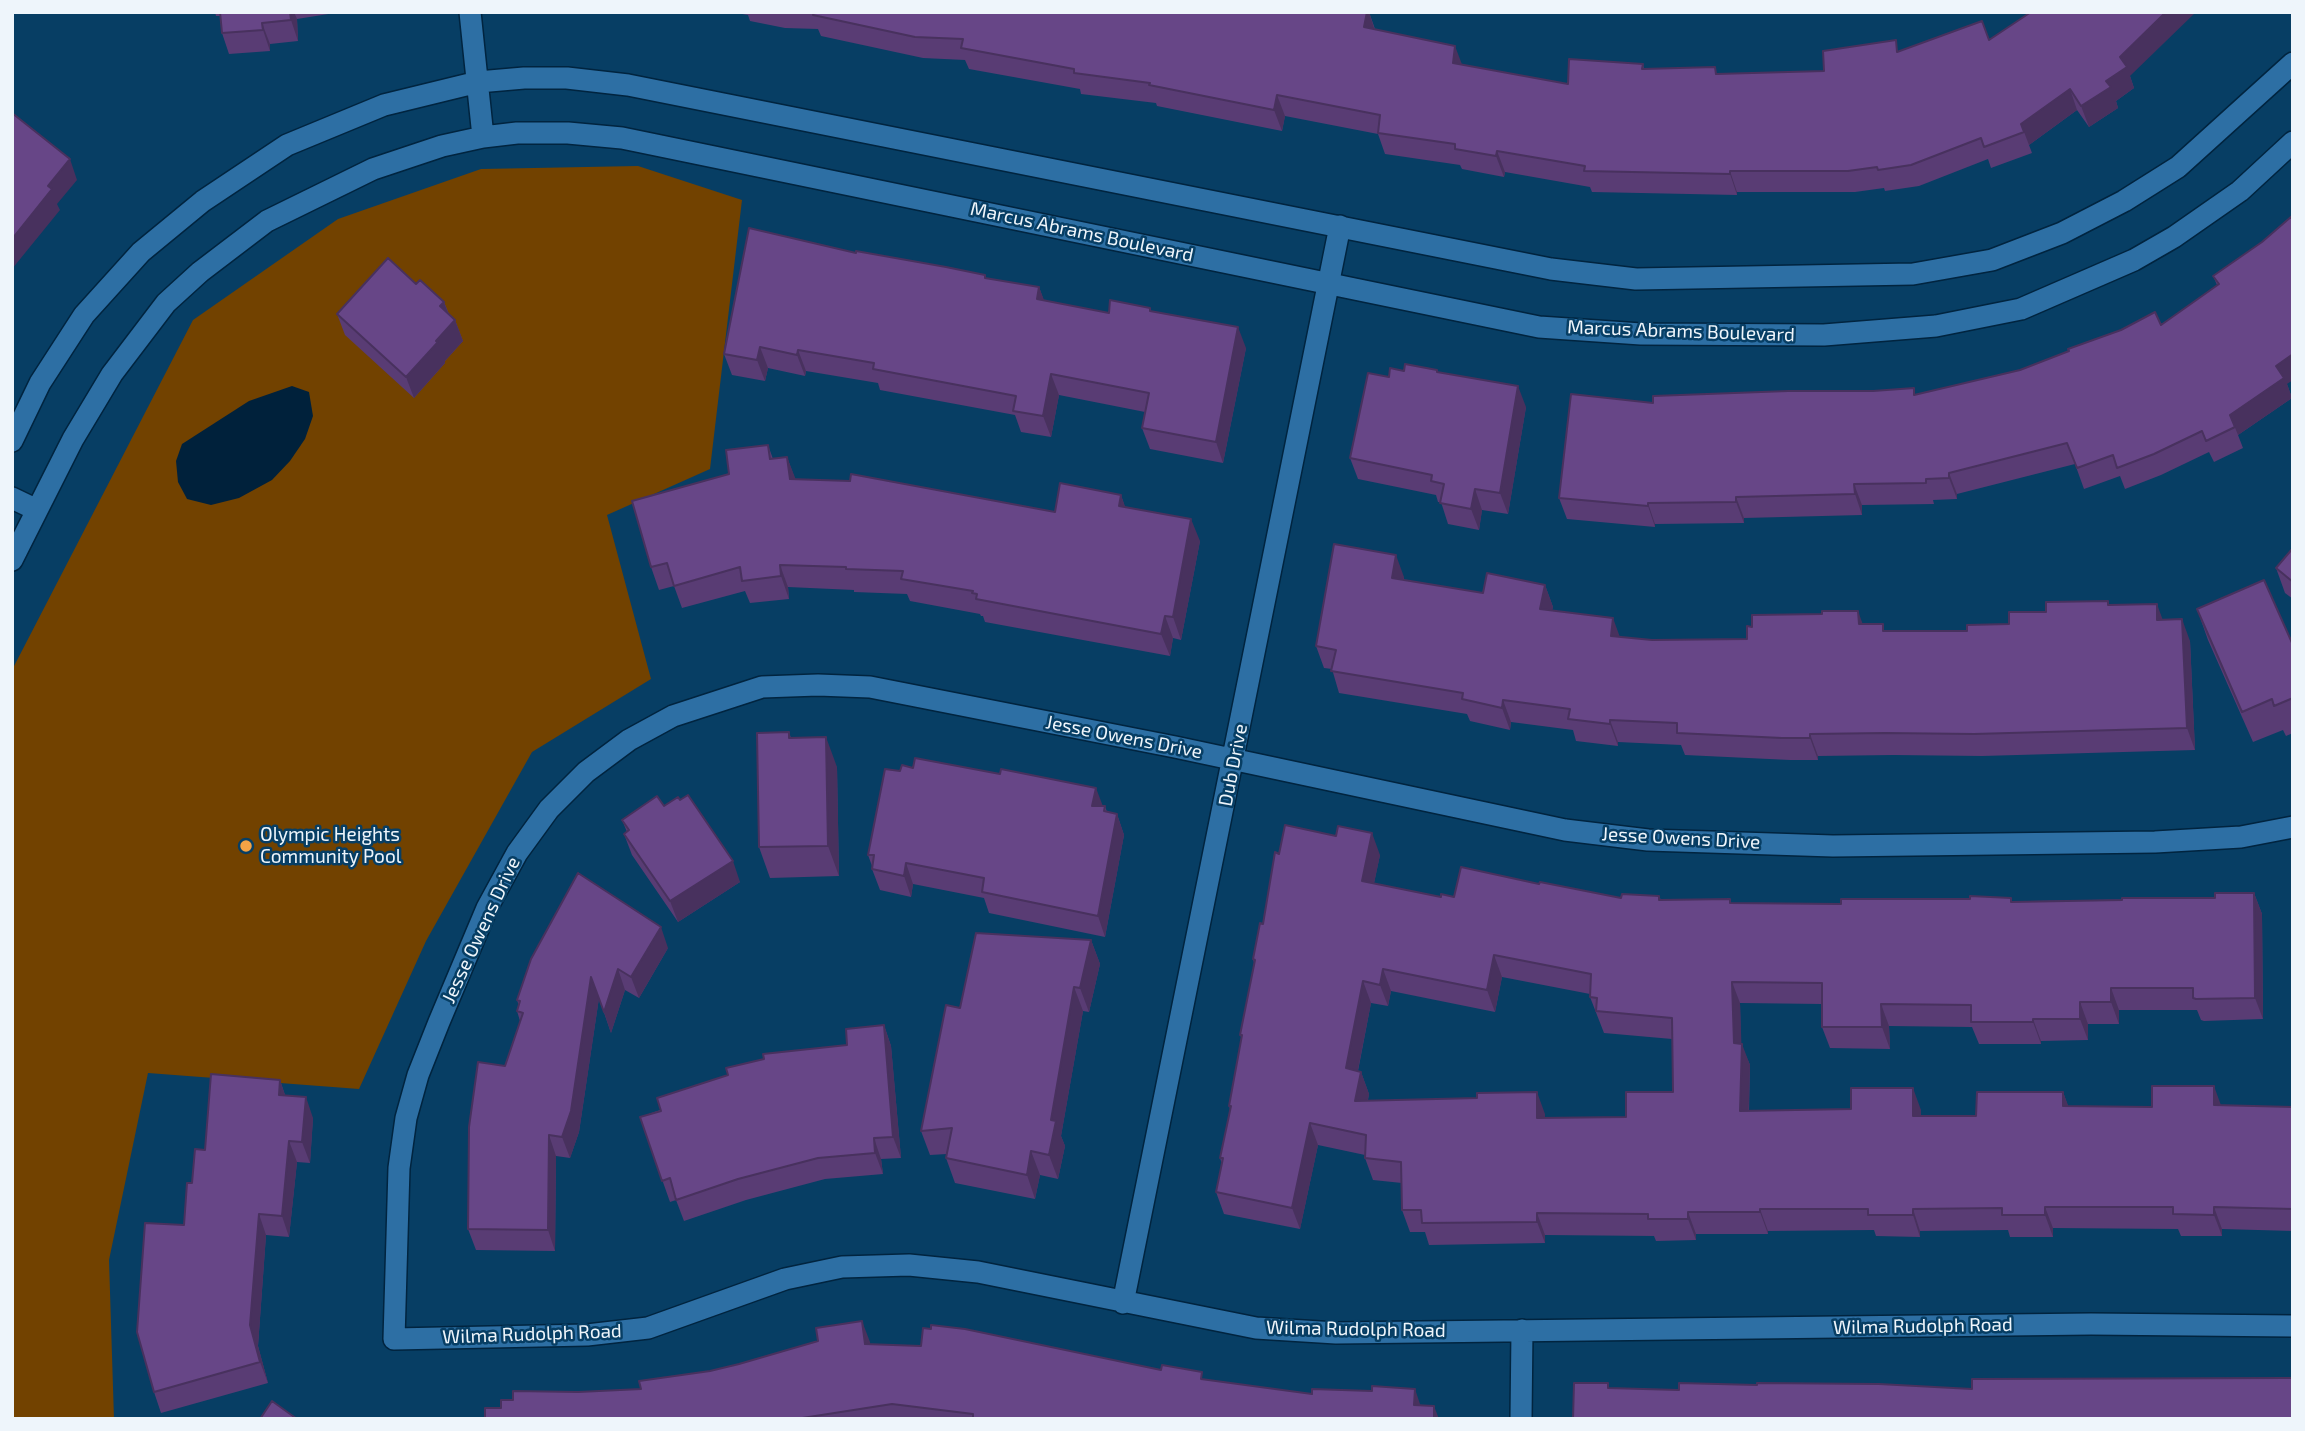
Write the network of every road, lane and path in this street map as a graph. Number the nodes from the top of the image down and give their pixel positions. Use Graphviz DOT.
graph roads {
  1 [pos="470,12"];
  2 [pos="2293,63"];
  3 [pos="478,82"];
  4 [pos="483,137"];
  5 [pos="2293,142"];
  6 [pos="1340,226"];
  7 [pos="1328,282"];
  8 [pos="12,442"];
  9 [pos="12,498"];
  10 [pos="37,510"];
  11 [pos="12,560"];
  12 [pos="1234,759"];
  13 [pos="2293,827"];
  14 [pos="1124,1303"];
  15 [pos="2293,1326"];
  16 [pos="1522,1330"];
  17 [pos="394,1339"];
  18 [pos="1521,1419"];
  1 -- 3 [label="street"];
  2 -- 6 [label="street"];
  3 -- 4 [label="street"];
  3 -- 6 [label="street"];
  3 -- 8 [label="street"];
  4 -- 7 [label="street, Marcus Abrams Boulevard"];
  4 -- 10 [label="street, Marcus Abrams Boulevard"];
  5 -- 7 [label="street, Marcus Abrams Boulevard"];
  6 -- 7 [label="street, Dub Drive"];
  7 -- 12 [label="street, Dub Drive"];
  9 -- 10 [label="street"];
  10 -- 11 [label="street, Marcus Abrams Boulevard"];
  12 -- 13 [label="street, Jesse Owens Drive"];
  12 -- 14 [label="street, Dub Drive"];
  12 -- 17 [label="street, Jesse Owens Drive"];
  14 -- 16 [label="street, Wilma Rudolph Road"];
  14 -- 17 [label="street, Wilma Rudolph Road"];
  15 -- 16 [label="street, Wilma Rudolph Road"];
  16 -- 18 [label="street"];
}
